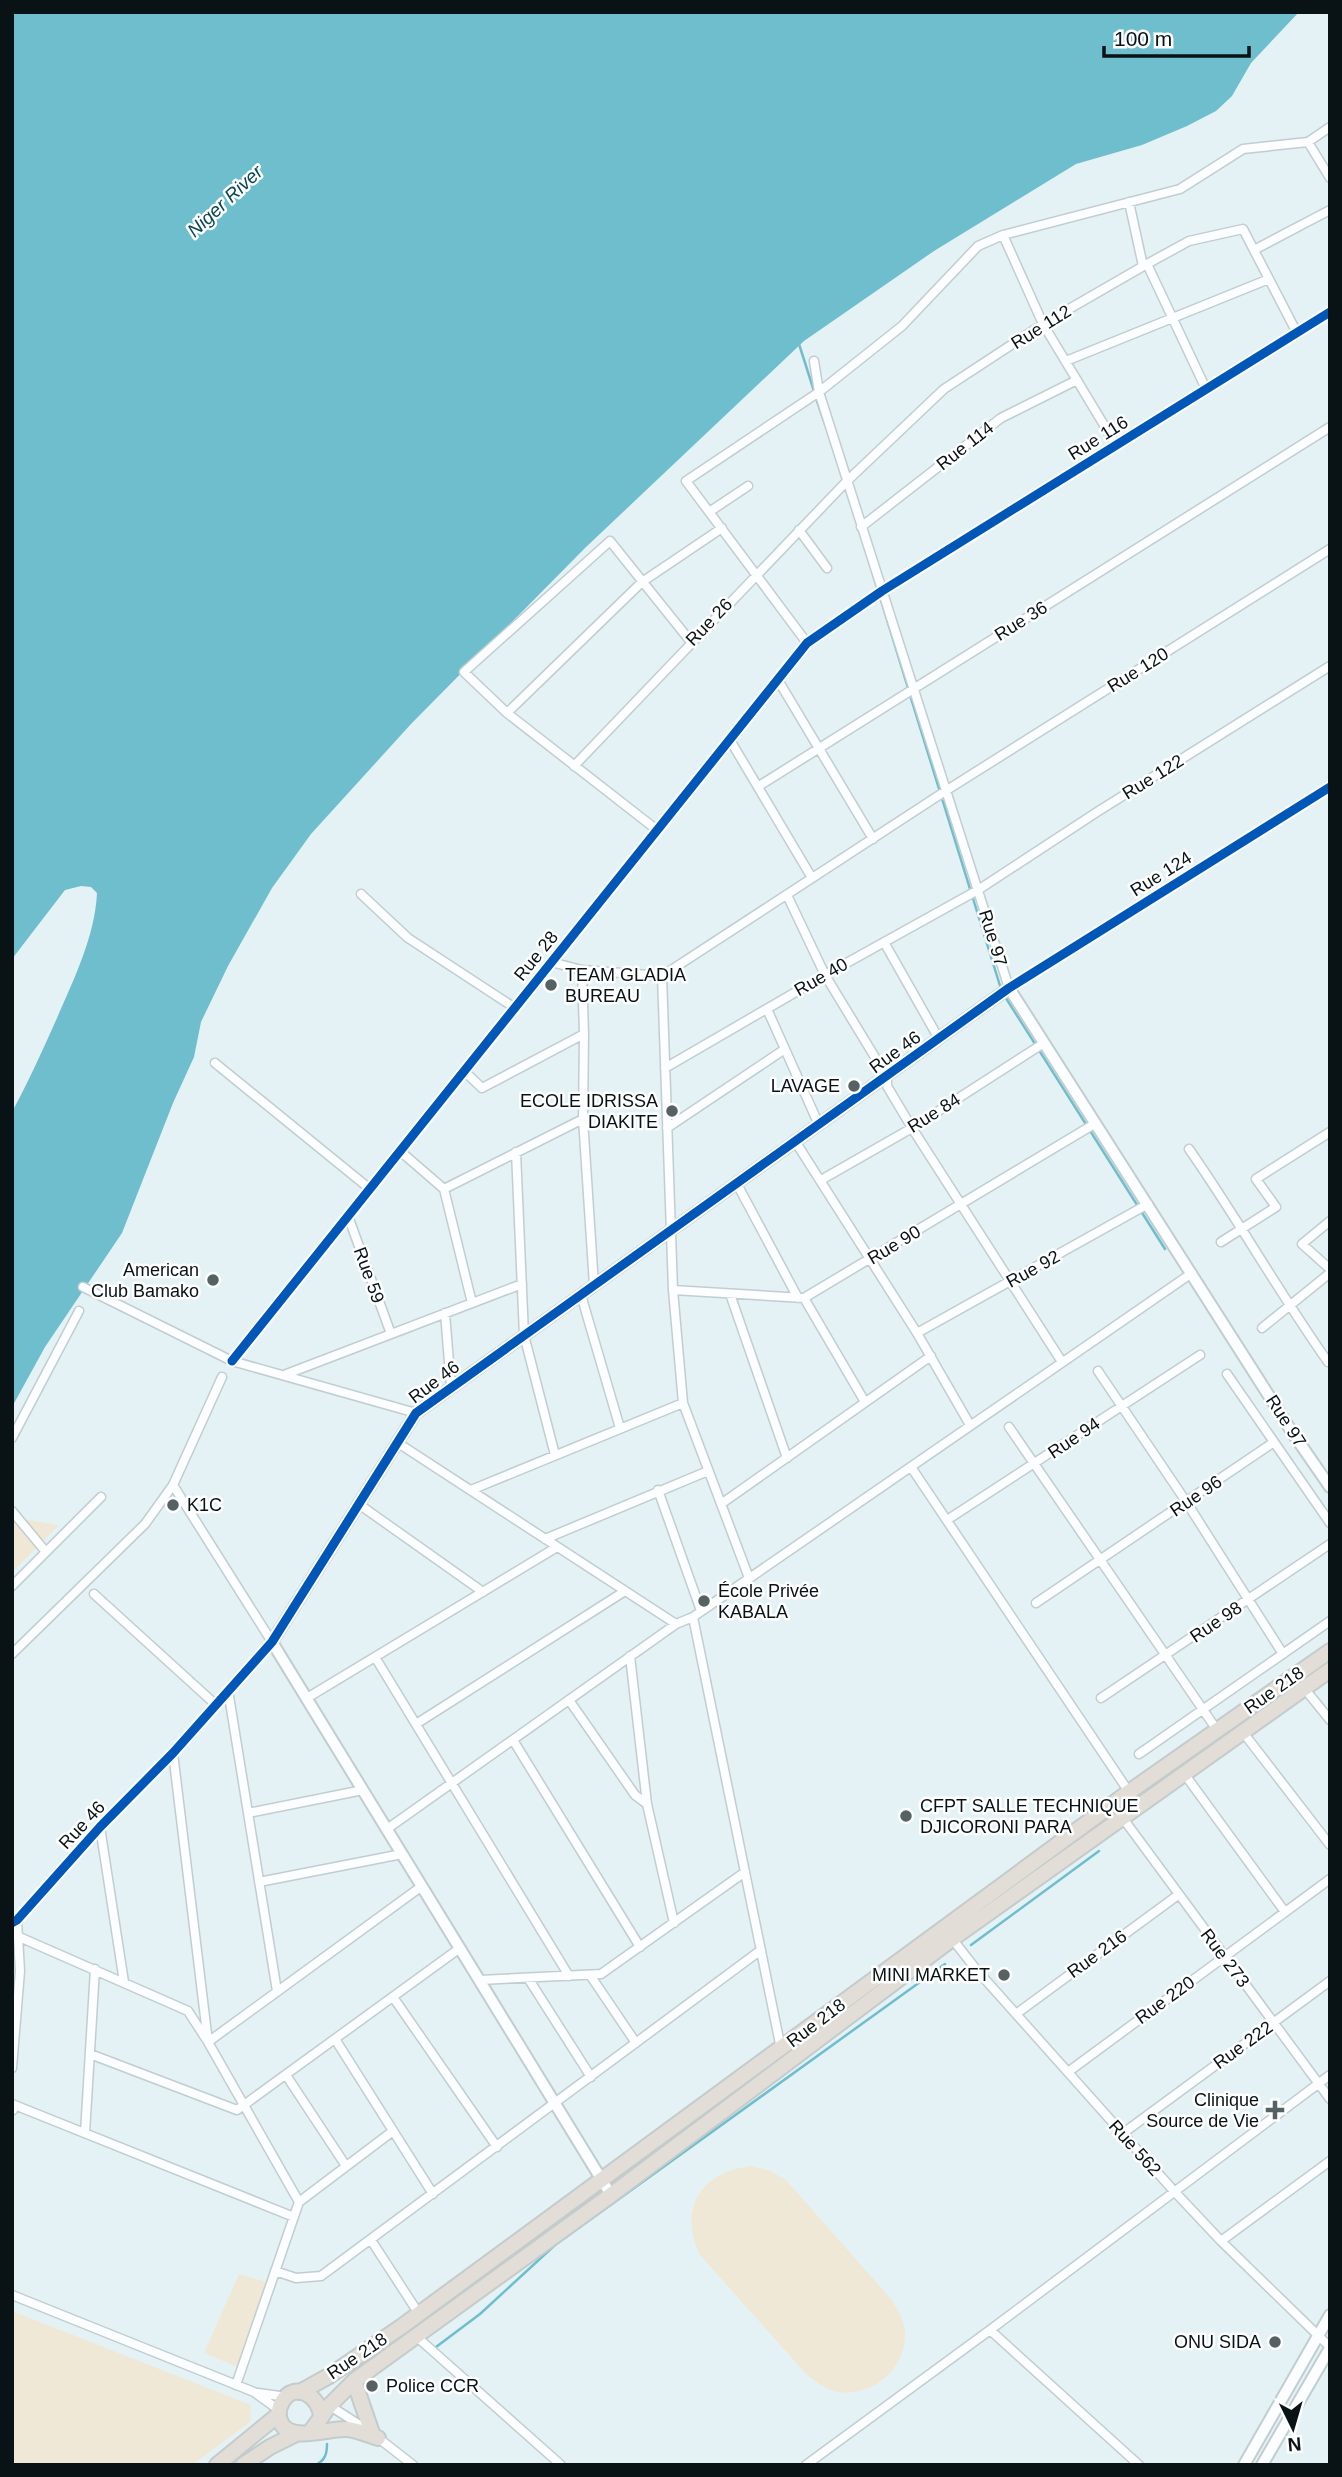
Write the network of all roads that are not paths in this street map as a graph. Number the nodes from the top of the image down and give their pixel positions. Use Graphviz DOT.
graph roads {
  1 [pos="1330,127"];
  2 [pos="1308,142"];
  3 [pos="1330,178"];
  4 [pos="1129,202"];
  5 [pos="1330,210"];
  6 [pos="1003,234"];
  7 [pos="1254,250"];
  8 [pos="1145,265"];
  9 [pos="1269,279"];
  10 [pos="1330,312"];
  11 [pos="1172,318"];
  12 [pos="1043,324"];
  13 [pos="1297,332"];
  14 [pos="814,361"];
  15 [pos="1066,361"];
  16 [pos="1077,380"];
  17 [pos="1206,389"];
  18 [pos="819,392"];
  19 [pos="1330,428"];
  20 [pos="1116,445"];
  21 [pos="847,481"];
  22 [pos="748,486"];
  23 [pos="709,512"];
  24 [pos="862,527"];
  25 [pos="722,528"];
  26 [pos="799,530"];
  27 [pos="1330,549"];
  28 [pos="827,568"];
  29 [pos="756,574"];
  30 [pos="642,582"];
  31 [pos="882,592"];
  32 [pos="691,642"];
  33 [pos="807,643"];
  34 [pos="1330,666"];
  35 [pos="778,680"];
  36 [pos="914,688"];
  37 [pos="507,713"];
  38 [pos="730,740"];
  39 [pos="820,748"];
  40 [pos="574,766"];
  41 [pos="759,786"];
  42 [pos="1330,787"];
  43 [pos="947,790"];
  44 [pos="657,830"];
  45 [pos="873,839"];
  46 [pos="812,878"];
  47 [pos="978,890"];
  48 [pos="361,894"];
  49 [pos="787,895"];
  50 [pos="884,942"];
  51 [pos="551,962"];
  52 [pos="582,970"];
  53 [pos="825,975"];
  54 [pos="662,976"];
  55 [pos="1009,988"];
  56 [pos="515,1008"];
  57 [pos="766,1009"];
  58 [pos="584,1034"];
  59 [pos="939,1039"];
  60 [pos="1044,1043"];
  61 [pos="785,1049"];
  62 [pos="215,1063"];
  63 [pos="665,1068"];
  64 [pos="464,1071"];
  65 [pos="887,1077"];
  66 [pos="583,1119"];
  67 [pos="819,1125"];
  68 [pos="1090,1127"];
  69 [pos="667,1128"];
  70 [pos="912,1128"];
  71 [pos="1330,1132"];
  72 [pos="795,1141"];
  73 [pos="1189,1149"];
  74 [pos="400,1151"];
  75 [pos="516,1152"];
  76 [pos="821,1180"];
  77 [pos="737,1184"];
  78 [pos="370,1189"];
  79 [pos="444,1189"];
  80 [pos="960,1206"];
  81 [pos="1142,1208"];
  82 [pos="348,1216"];
  83 [pos="1330,1221"];
  84 [pos="1242,1229"];
  85 [pos="671,1232"];
  86 [pos="1221,1242"];
  87 [pos="870,1259"];
  88 [pos="1330,1271"];
  89 [pos="1192,1273"];
  90 [pos="1010,1282"];
  91 [pos="522,1284"];
  92 [pos="594,1285"];
  93 [pos="82,1287"];
  94 [pos="673,1290"];
  95 [pos="730,1294"];
  96 [pos="580,1295"];
  97 [pos="801,1298"];
  98 [pos="472,1303"];
  99 [pos="1289,1308"];
  100 [pos="79,1311"];
  101 [pos="445,1313"];
  102 [pos="1262,1328"];
  103 [pos="917,1333"];
  104 [pos="391,1334"];
  105 [pos="524,1335"];
  106 [pos="1200,1355"];
  107 [pos="930,1356"];
  108 [pos="232,1361"];
  109 [pos="1062,1362"];
  110 [pos="1328,1362"];
  111 [pos="1098,1371"];
  112 [pos="1227,1374"];
  113 [pos="284,1375"];
  114 [pos="222,1377"];
  115 [pos="452,1387"];
  116 [pos="865,1402"];
  117 [pos="683,1403"];
  118 [pos="1120,1406"];
  119 [pos="416,1413"];
  120 [pos="971,1425"];
  121 [pos="1009,1427"];
  122 [pos="620,1429"];
  123 [pos="12,1438"];
  124 [pos="1274,1442"];
  125 [pos="398,1443"];
  126 [pos="555,1455"];
  127 [pos="787,1458"];
  128 [pos="1035,1464"];
  129 [pos="911,1467"];
  130 [pos="708,1471"];
  131 [pos="1328,1480"];
  132 [pos="173,1485"];
  133 [pos="471,1490"];
  134 [pos="658,1490"];
  135 [pos="101,1497"];
  136 [pos="1187,1503"];
  137 [pos="721,1504"];
  138 [pos="360,1505"];
  139 [pos="12,1511"];
  140 [pos="947,1520"];
  141 [pos="1330,1523"];
  142 [pos="545,1539"];
  143 [pos="1330,1544"];
  144 [pos="557,1547"];
  145 [pos="46,1552"];
  146 [pos="1101,1561"];
  147 [pos="749,1578"];
  148 [pos="12,1586"];
  149 [pos="625,1591"];
  150 [pos="483,1592"];
  151 [pos="94,1594"];
  152 [pos="1249,1600"];
  153 [pos="1036,1603"];
  154 [pos="697,1614"];
  155 [pos="1330,1621"];
  156 [pos="676,1624"];
  157 [pos="272,1642"];
  158 [pos="1330,1651"];
  159 [pos="12,1654"];
  160 [pos="1283,1654"];
  161 [pos="1166,1655"];
  162 [pos="630,1656"];
  163 [pos="375,1657"];
  164 [pos="1330,1670"];
  165 [pos="1304,1688"];
  166 [pos="228,1690"];
  167 [pos="307,1698"];
  168 [pos="1101,1698"];
  169 [pos="569,1700"];
  170 [pos="215,1704"];
  171 [pos="1203,1710"];
  172 [pos="1330,1720"];
  173 [pos="416,1724"];
  174 [pos="1217,1730"];
  175 [pos="1242,1731"];
  176 [pos="513,1740"];
  177 [pos="173,1753"];
  178 [pos="1139,1754"];
  179 [pos="1183,1772"];
  180 [pos="452,1783"];
  181 [pos="363,1790"];
  182 [pos="1129,1792"];
  183 [pos="647,1804"];
  184 [pos="248,1813"];
  185 [pos="1122,1817"];
  186 [pos="100,1827"];
  187 [pos="387,1829"];
  188 [pos="1330,1845"];
  189 [pos="402,1854"];
  190 [pos="745,1872"];
  191 [pos="1330,1879"];
  192 [pos="259,1882"];
  193 [pos="422,1886"];
  194 [pos="1178,1895"];
  195 [pos="1285,1912"];
  196 [pos="15,1921"];
  197 [pos="674,1923"];
  198 [pos="948,1933"];
  199 [pos="17,1936"];
  200 [pos="640,1947"];
  201 [pos="460,1948"];
  202 [pos="761,1950"];
  203 [pos="1224,1957"];
  204 [pos="95,1969"];
  205 [pos="20,1971"];
  206 [pos="590,1975"];
  207 [pos="569,1976"];
  208 [pos="12,1978"];
  209 [pos="528,1978"];
  210 [pos="480,1980"];
  211 [pos="1330,1981"];
  212 [pos="124,1982"];
  213 [pos="277,1992"];
  214 [pos="393,1997"];
  215 [pos="1016,2014"];
  216 [pos="1273,2023"];
  217 [pos="335,2039"];
  218 [pos="208,2042"];
  219 [pos="636,2043"];
  220 [pos="781,2049"];
  221 [pos="90,2053"];
  222 [pos="12,2068"];
  223 [pos="1068,2072"];
  224 [pos="286,2075"];
  225 [pos="1330,2075"];
  226 [pos="591,2077"];
  227 [pos="1318,2084"];
  228 [pos="1330,2099"];
  229 [pos="555,2104"];
  230 [pos="244,2105"];
  231 [pos="13,2108"];
  232 [pos="393,2131"];
  233 [pos="85,2133"];
  234 [pos="1122,2134"];
  235 [pos="496,2147"];
  236 [pos="1330,2161"];
  237 [pos="346,2166"];
  238 [pos="602,2180"];
  239 [pos="1173,2190"];
  240 [pos="433,2194"];
  241 [pos="611,2195"];
  242 [pos="299,2202"];
  243 [pos="294,2217"];
  244 [pos="371,2240"];
  245 [pos="1221,2241"];
  246 [pos="275,2271"];
  247 [pos="12,2295"];
  248 [pos="419,2314"];
  249 [pos="1330,2315"];
  250 [pos="990,2330"];
  251 [pos="417,2337"];
  252 [pos="1317,2337"];
  253 [pos="1330,2348"];
  254 [pos="354,2381"];
  255 [pos="236,2385"];
  256 [pos="254,2392"];
  257 [pos="291,2402"];
  258 [pos="330,2405"];
  259 [pos="321,2418"];
  260 [pos="312,2431"];
  261 [pos="296,2434"];
  262 [pos="375,2436"];
  263 [pos="216,2465"];
  264 [pos="243,2465"];
  265 [pos="413,2465"];
  266 [pos="561,2465"];
  267 [pos="806,2465"];
  268 [pos="1139,2465"];
  269 [pos="1244,2465"];
  270 [pos="1262,2465"];
  1 -- 2 [label="street"];
  2 -- 3 [label="street"];
  2 -- 4 [label="street"];
  4 -- 6 [label="street"];
  4 -- 8 [label="street"];
  5 -- 7 [label="street"];
  6 -- 12 [label="street"];
  6 -- 18 [label="street"];
  7 -- 8 [label="street, Rue 112"];
  7 -- 9 [label="street, Rue 112"];
  8 -- 11 [label="street"];
  8 -- 12 [label="street, Rue 112"];
  9 -- 11 [label="street"];
  9 -- 13 [label="street, Rue 112"];
  10 -- 13 [label="street, Rue 116"];
  11 -- 15 [label="street"];
  11 -- 17 [label="street"];
  12 -- 15 [label="street"];
  12 -- 21 [label="street, Rue 112"];
  13 -- 17 [label="street, Rue 116"];
  14 -- 18 [label="street, Rue 97"];
  15 -- 16 [label="street"];
  16 -- 20 [label="street"];
  16 -- 24 [label="street, Rue 114"];
  17 -- 20 [label="street, Rue 116"];
  18 -- 21 [label="street, Rue 97"];
  18 -- 23 [label="street"];
  19 -- 36 [label="street, Rue 36"];
  20 -- 31 [label="street, Rue 116"];
  21 -- 24 [label="street, Rue 97"];
  21 -- 26 [label="street, Rue 26"];
  22 -- 23 [label="street"];
  23 -- 25 [label="street"];
  24 -- 31 [label="street, Rue 97"];
  25 -- 29 [label="street"];
  25 -- 30 [label="street"];
  26 -- 28 [label="street"];
  26 -- 29 [label="street, Rue 26"];
  27 -- 43 [label="street, Rue 120"];
  29 -- 32 [label="street, Rue 26"];
  29 -- 33 [label="street"];
  30 -- 32 [label="street"];
  30 -- 37 [label="street"];
  30 -- 37 [label="street"];
  31 -- 33 [label="street, Rue 28"];
  31 -- 36 [label="street, Rue 97"];
  32 -- 40 [label="street, Rue 26"];
  33 -- 35 [label="street, Rue 28"];
  34 -- 47 [label="street, Rue 122"];
  35 -- 38 [label="street, Rue 28"];
  35 -- 39 [label="street"];
  36 -- 39 [label="street, Rue 36"];
  36 -- 43 [label="street, Rue 97"];
  37 -- 40 [label="street"];
  38 -- 41 [label="street"];
  38 -- 44 [label="street, Rue 28"];
  39 -- 41 [label="street, Rue 36"];
  39 -- 45 [label="street"];
  40 -- 44 [label="street"];
  41 -- 46 [label="street"];
  42 -- 55 [label="street, Rue 124"];
  43 -- 45 [label="street, Rue 120"];
  43 -- 47 [label="street, Rue 97"];
  44 -- 51 [label="street, Rue 28"];
  45 -- 46 [label="street, Rue 120"];
  46 -- 49 [label="street, Rue 120"];
  47 -- 50 [label="street, Rue 40"];
  47 -- 55 [label="street, Rue 97"];
  48 -- 56 [label="street"];
  49 -- 53 [label="street"];
  49 -- 54 [label="street, Rue 120"];
  50 -- 53 [label="street, Rue 40"];
  50 -- 59 [label="street"];
  51 -- 52 [label="street"];
  51 -- 56 [label="street, Rue 28"];
  52 -- 54 [label="street"];
  52 -- 58 [label="street"];
  53 -- 57 [label="street, Rue 40"];
  53 -- 65 [label="street"];
  54 -- 63 [label="street"];
  55 -- 59 [label="street, Rue 46"];
  55 -- 60 [label="street, Rue 97"];
  56 -- 64 [label="street, Rue 28"];
  57 -- 61 [label="street"];
  57 -- 63 [label="street, Rue 40"];
  58 -- 64 [label="street"];
  58 -- 66 [label="street"];
  59 -- 65 [label="street, Rue 46"];
  60 -- 68 [label="street, Rue 97"];
  60 -- 70 [label="street, Rue 84"];
  61 -- 67 [label="street"];
  61 -- 69 [label="street"];
  62 -- 78 [label="street"];
  63 -- 69 [label="street"];
  64 -- 74 [label="street, Rue 28"];
  65 -- 67 [label="street, Rue 46"];
  65 -- 70 [label="street"];
  66 -- 75 [label="street"];
  66 -- 92 [label="street"];
  67 -- 72 [label="street, Rue 46"];
  68 -- 80 [label="street, Rue 90"];
  68 -- 81 [label="street, Rue 97"];
  69 -- 85 [label="street"];
  70 -- 76 [label="street, Rue 84"];
  70 -- 80 [label="street"];
  71 -- 84 [label="street"];
  72 -- 76 [label="street"];
  72 -- 77 [label="street, Rue 46"];
  73 -- 84 [label="street"];
  74 -- 78 [label="street, Rue 28"];
  74 -- 79 [label="street"];
  75 -- 79 [label="street"];
  75 -- 91 [label="street"];
  76 -- 87 [label="street"];
  77 -- 85 [label="street, Rue 46"];
  77 -- 97 [label="street"];
  78 -- 82 [label="street, Rue 28"];
  79 -- 98 [label="street"];
  80 -- 87 [label="street, Rue 90"];
  80 -- 90 [label="street"];
  81 -- 89 [label="street, Rue 97"];
  81 -- 90 [label="street, Rue 92"];
  82 -- 104 [label="street, Rue 59"];
  82 -- 108 [label="street, Rue 28"];
  83 -- 88 [label="street"];
  84 -- 86 [label="street"];
  84 -- 99 [label="street"];
  85 -- 92 [label="street, Rue 46"];
  85 -- 94 [label="street"];
  87 -- 97 [label="street, Rue 90"];
  87 -- 103 [label="street"];
  88 -- 99 [label="street"];
  89 -- 109 [label="street"];
  89 -- 131 [label="street, Rue 97"];
  90 -- 103 [label="street, Rue 92"];
  90 -- 109 [label="street"];
  91 -- 98 [label="street"];
  91 -- 105 [label="street"];
  92 -- 96 [label="street, Rue 46"];
  93 -- 108 [label="street"];
  94 -- 95 [label="street"];
  94 -- 117 [label="street"];
  95 -- 97 [label="street"];
  95 -- 127 [label="street"];
  96 -- 105 [label="street, Rue 46"];
  96 -- 122 [label="street"];
  97 -- 116 [label="street"];
  98 -- 101 [label="street"];
  99 -- 102 [label="street"];
  99 -- 110 [label="street"];
  100 -- 123 [label="street"];
  101 -- 104 [label="street"];
  101 -- 115 [label="street"];
  103 -- 107 [label="street"];
  104 -- 113 [label="street"];
  105 -- 115 [label="street, Rue 46"];
  105 -- 126 [label="street"];
  106 -- 118 [label="street, Rue 94"];
  107 -- 116 [label="street"];
  107 -- 120 [label="street"];
  108 -- 113 [label="street"];
  109 -- 120 [label="street"];
  111 -- 118 [label="street"];
  112 -- 124 [label="street"];
  113 -- 119 [label="street"];
  114 -- 132 [label="street"];
  115 -- 119 [label="street, Rue 46"];
  116 -- 127 [label="street"];
  117 -- 122 [label="street"];
  117 -- 130 [label="street"];
  118 -- 128 [label="street, Rue 94"];
  118 -- 136 [label="street"];
  119 -- 125 [label="street, Rue 46"];
  120 -- 129 [label="street"];
  121 -- 128 [label="street"];
  122 -- 126 [label="street"];
  124 -- 136 [label="street, Rue 96"];
  124 -- 141 [label="street"];
  125 -- 133 [label="street"];
  125 -- 138 [label="street, Rue 46"];
  126 -- 133 [label="street"];
  127 -- 137 [label="street"];
  128 -- 140 [label="street, Rue 94"];
  128 -- 146 [label="street"];
  129 -- 140 [label="street"];
  129 -- 147 [label="street"];
  130 -- 134 [label="street"];
  130 -- 137 [label="street"];
  132 -- 157 [label="street"];
  132 -- 159 [label="street"];
  133 -- 142 [label="street"];
  134 -- 142 [label="street"];
  134 -- 154 [label="street"];
  135 -- 145 [label="street"];
  136 -- 146 [label="street, Rue 96"];
  136 -- 152 [label="street"];
  137 -- 147 [label="street"];
  138 -- 150 [label="street"];
  138 -- 157 [label="street, Rue 46"];
  139 -- 145 [label="street"];
  140 -- 182 [label="street"];
  142 -- 144 [label="street"];
  143 -- 152 [label="street, Rue 98"];
  144 -- 149 [label="street"];
  144 -- 150 [label="street"];
  145 -- 148 [label="street"];
  146 -- 153 [label="street, Rue 96"];
  146 -- 161 [label="street"];
  147 -- 154 [label="street"];
  149 -- 156 [label="street"];
  149 -- 173 [label="street"];
  150 -- 163 [label="street"];
  151 -- 170 [label="street"];
  152 -- 160 [label="street"];
  152 -- 161 [label="street, Rue 98"];
  154 -- 156 [label="street"];
  154 -- 190 [label="street"];
  155 -- 160 [label="street"];
  156 -- 162 [label="street"];
  157 -- 166 [label="street, Rue 46"];
  157 -- 167 [label="street"];
  158 -- 174 [label="highway, Rue 218"];
  160 -- 171 [label="street"];
  161 -- 168 [label="street, Rue 98"];
  161 -- 171 [label="street"];
  162 -- 169 [label="street"];
  162 -- 183 [label="street"];
  163 -- 167 [label="street"];
  163 -- 173 [label="street"];
  164 -- 165 [label="highway, Rue 218"];
  165 -- 172 [label="street"];
  165 -- 175 [label="highway, Rue 218"];
  166 -- 170 [label="street, Rue 46"];
  166 -- 184 [label="street"];
  167 -- 181 [label="street"];
  169 -- 176 [label="street"];
  169 -- 183 [label="street"];
  170 -- 177 [label="street, Rue 46"];
  171 -- 174 [label="street"];
  171 -- 178 [label="street"];
  173 -- 180 [label="street"];
  174 -- 182 [label="highway, Rue 218"];
  175 -- 179 [label="highway, Rue 218"];
  175 -- 188 [label="street"];
  176 -- 180 [label="street"];
  176 -- 200 [label="street"];
  177 -- 186 [label="street, Rue 46"];
  177 -- 218 [label="street"];
  179 -- 185 [label="highway, Rue 218"];
  179 -- 195 [label="street"];
  180 -- 187 [label="street"];
  180 -- 207 [label="street"];
  181 -- 184 [label="street"];
  181 -- 187 [label="street"];
  182 -- 198 [label="highway, Rue 218"];
  183 -- 197 [label="street"];
  184 -- 192 [label="street"];
  185 -- 194 [label="street, Rue 273"];
  185 -- 198 [label="highway, Rue 218"];
  186 -- 196 [label="street, Rue 46"];
  186 -- 212 [label="street"];
  187 -- 189 [label="street"];
  189 -- 192 [label="street"];
  189 -- 193 [label="street"];
  190 -- 197 [label="street"];
  190 -- 202 [label="street"];
  191 -- 195 [label="street, Rue 220"];
  192 -- 213 [label="street"];
  193 -- 201 [label="street"];
  193 -- 213 [label="street"];
  194 -- 203 [label="street, Rue 273"];
  194 -- 215 [label="street, Rue 216"];
  195 -- 203 [label="street, Rue 220"];
  196 -- 199 [label="street, Rue 46"];
  197 -- 200 [label="street"];
  198 -- 215 [label="street, Rue 562"];
  198 -- 220 [label="highway, Rue 218"];
  198 -- 241 [label="highway, Rue 218"];
  199 -- 204 [label="street"];
  199 -- 205 [label="street, Rue 46"];
  200 -- 206 [label="street"];
  201 -- 210 [label="street"];
  201 -- 214 [label="street"];
  202 -- 219 [label="street"];
  202 -- 220 [label="street"];
  203 -- 216 [label="street, Rue 273"];
  203 -- 223 [label="street, Rue 220"];
  204 -- 212 [label="street"];
  204 -- 221 [label="street"];
  205 -- 208 [label="street"];
  205 -- 222 [label="street, Rue 46"];
  206 -- 207 [label="street"];
  206 -- 219 [label="street"];
  207 -- 209 [label="street"];
  209 -- 210 [label="street"];
  209 -- 226 [label="street"];
  210 -- 229 [label="street"];
  211 -- 216 [label="street, Rue 222"];
  212 -- 218 [label="street"];
  213 -- 218 [label="street"];
  214 -- 217 [label="street"];
  214 -- 235 [label="street"];
  215 -- 223 [label="street, Rue 562"];
  216 -- 227 [label="street, Rue 273"];
  216 -- 234 [label="street, Rue 222"];
  217 -- 224 [label="street"];
  217 -- 232 [label="street"];
  218 -- 230 [label="street"];
  219 -- 226 [label="street"];
  220 -- 238 [label="highway, Rue 218"];
  221 -- 230 [label="street"];
  221 -- 233 [label="street"];
  223 -- 234 [label="street, Rue 562"];
  224 -- 230 [label="street"];
  224 -- 237 [label="street"];
  225 -- 227 [label="street"];
  226 -- 229 [label="street"];
  227 -- 228 [label="street, Rue 273"];
  227 -- 239 [label="street"];
  229 -- 235 [label="street"];
  229 -- 238 [label="street"];
  230 -- 242 [label="street"];
  231 -- 233 [label="street"];
  232 -- 237 [label="street"];
  232 -- 240 [label="street"];
  233 -- 243 [label="street"];
  234 -- 239 [label="street, Rue 562"];
  235 -- 240 [label="street"];
  236 -- 245 [label="street"];
  237 -- 242 [label="street"];
  238 -- 241 [label="street"];
  238 -- 248 [label="highway, Rue 218"];
  239 -- 245 [label="street, Rue 562"];
  239 -- 250 [label="street"];
  240 -- 244 [label="street"];
  241 -- 251 [label="highway, Rue 218"];
  242 -- 243 [label="street"];
  243 -- 246 [label="street"];
  244 -- 246 [label="street"];
  244 -- 248 [label="street"];
  245 -- 252 [label="street, Rue 562"];
  246 -- 255 [label="street"];
  247 -- 255 [label="street"];
  248 -- 257 [label="highway, Rue 218"];
  249 -- 252 [label="street"];
  250 -- 267 [label="street"];
  250 -- 268 [label="street"];
  251 -- 254 [label="highway, Rue 218"];
  251 -- 266 [label="street"];
  252 -- 253 [label="street, Rue 562"];
  252 -- 269 [label="street"];
  253 -- 270 [label="street"];
  254 -- 258 [label="highway, Rue 218"];
  254 -- 262 [label="highway"];
  255 -- 256 [label="street"];
  256 -- 257 [label="street"];
  256 -- 257 [label="street"];
  257 -- 258 [label="street"];
  257 -- 259 [label="highway"];
  257 -- 261 [label="highway"];
  257 -- 263 [label="highway, Rue 218"];
  258 -- 259 [label="highway, Rue 218"];
  258 -- 262 [label="street"];
  259 -- 260 [label="highway, Rue 218"];
  260 -- 261 [label="highway"];
  260 -- 262 [label="highway"];
  261 -- 264 [label="highway"];
  262 -- 265 [label="street"];
}
